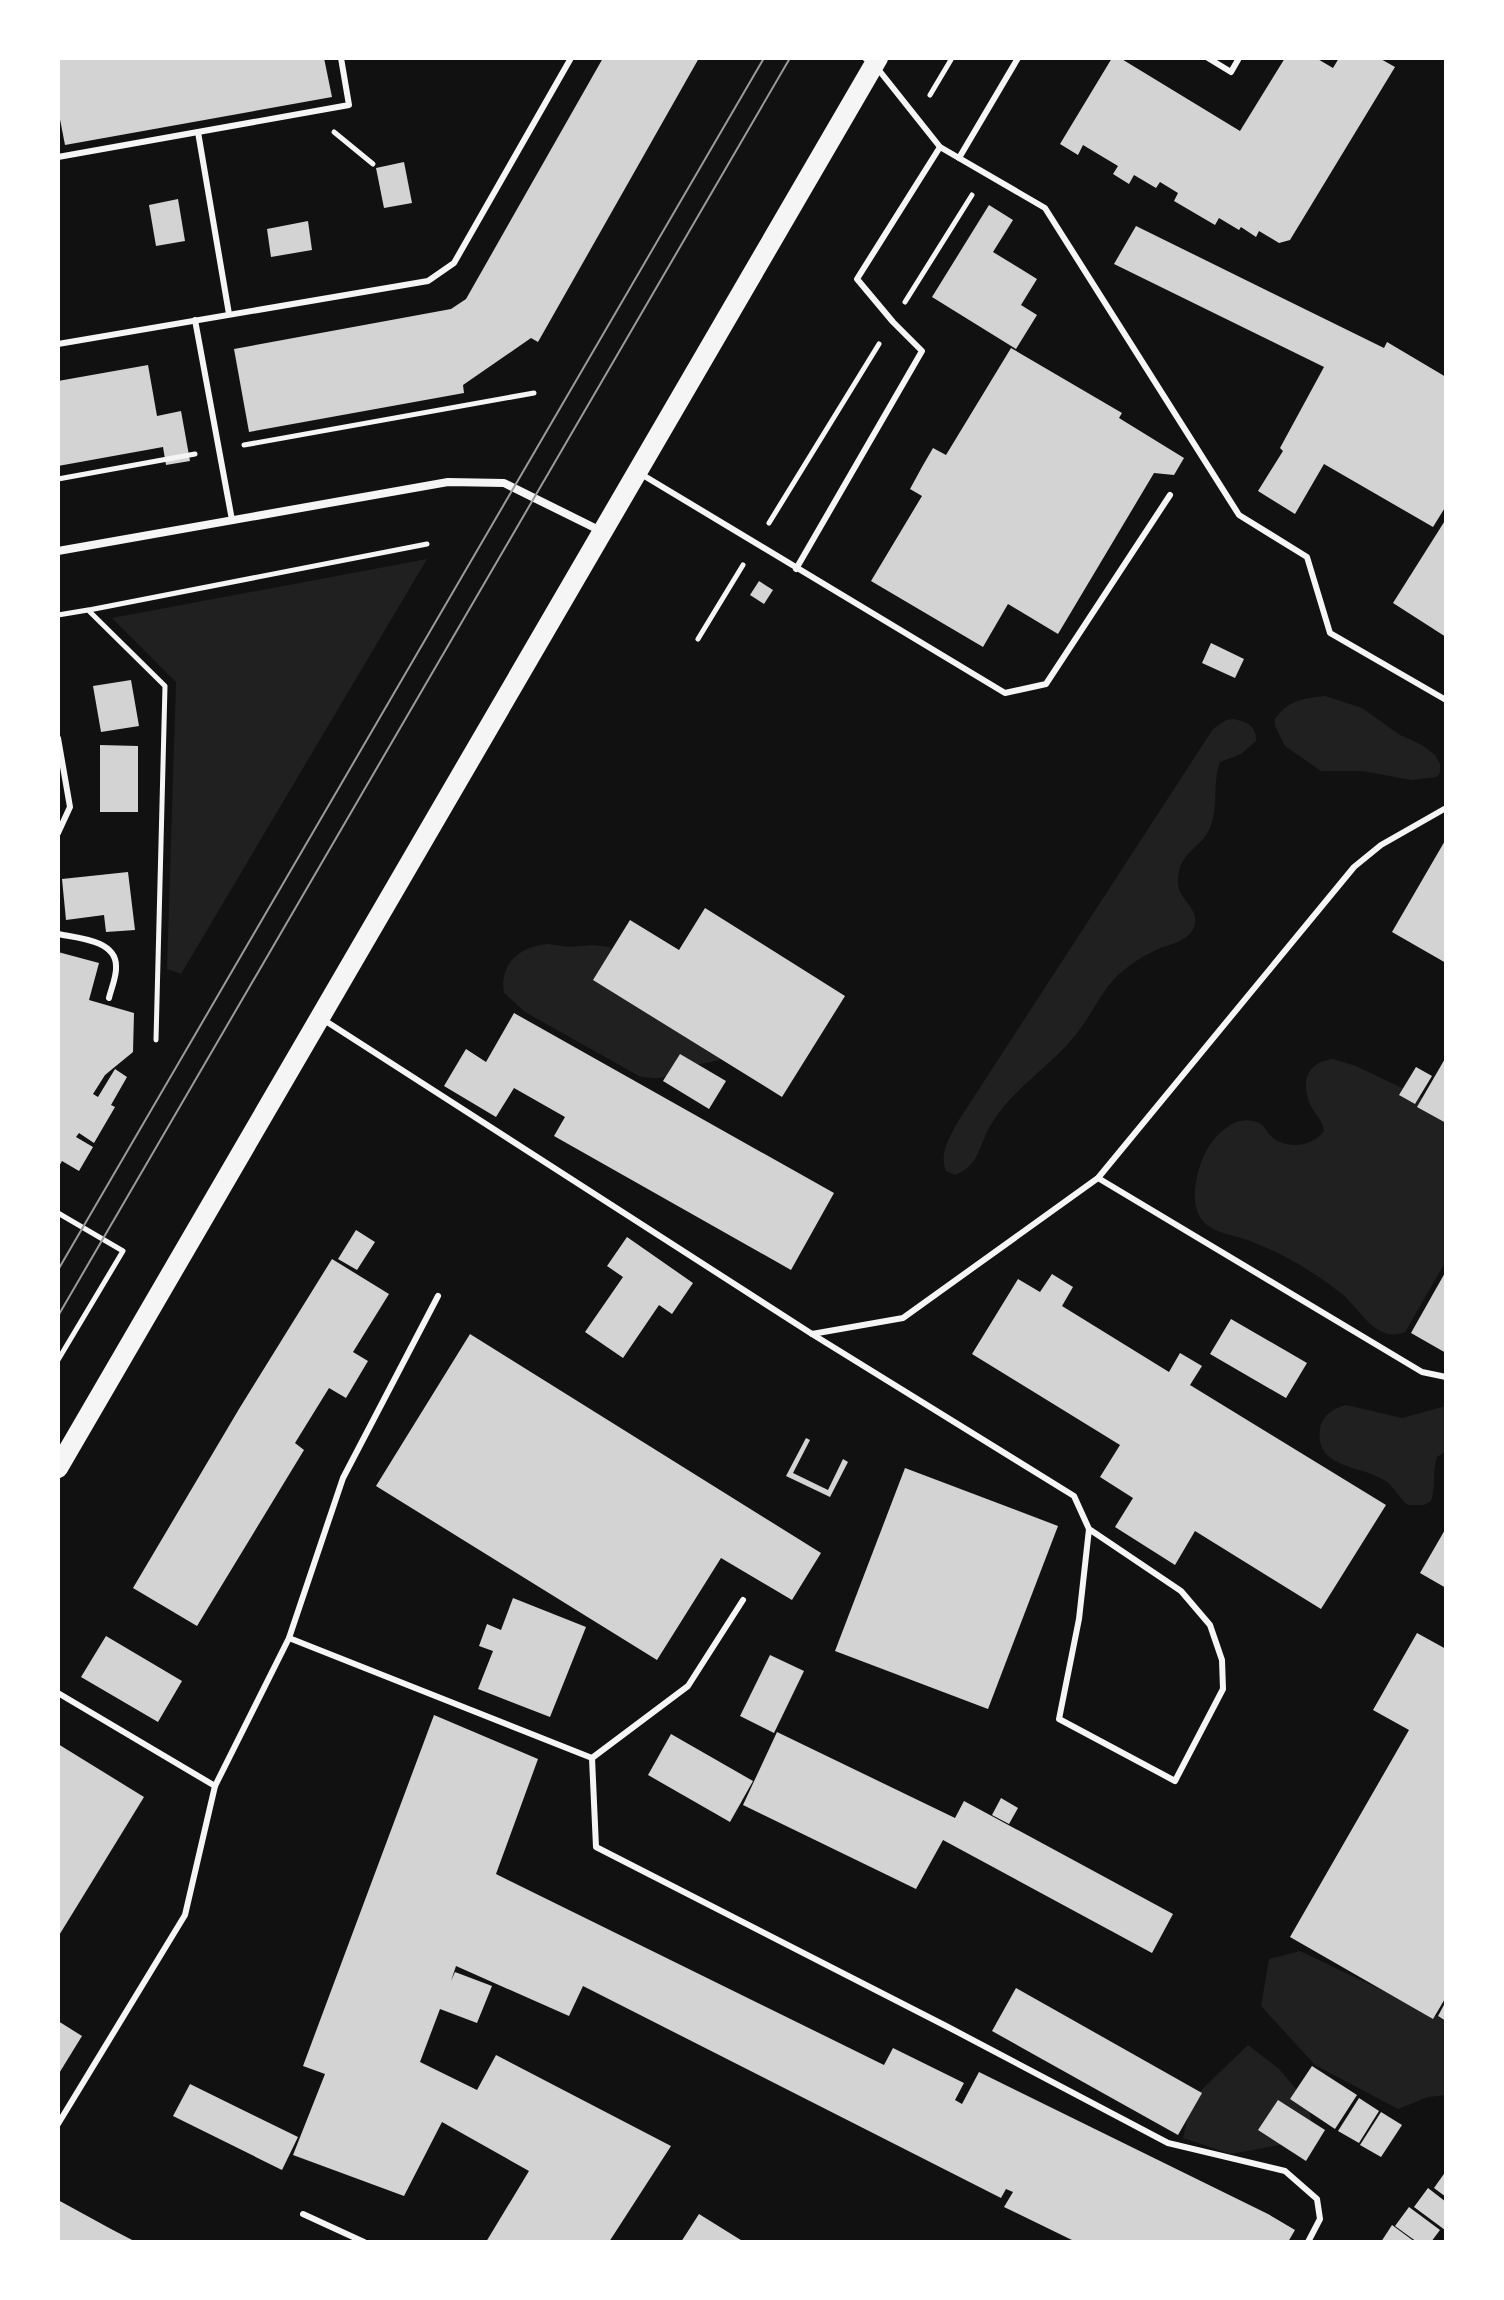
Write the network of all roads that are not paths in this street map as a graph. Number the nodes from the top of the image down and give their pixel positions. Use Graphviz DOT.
graph roads {
  1 [pos="341,58"];
  2 [pos="571,58"];
  3 [pos="1018,58"];
  4 [pos="1208,58"];
  5 [pos="1239,58"];
  6 [pos="872,60"];
  7 [pos="198,132"];
  8 [pos="940,147"];
  9 [pos="58,157"];
  10 [pos="959,158"];
  11 [pos="229,314"];
  12 [pos="195,320"];
  13 [pos="58,344"];
  14 [pos="636,471"];
  15 [pos="1170,495"];
  16 [pos="232,520"];
  17 [pos="601,531"];
  18 [pos="58,551"];
  19 [pos="796,569"];
  20 [pos="1446,700"];
  21 [pos="58,738"];
  22 [pos="1446,808"];
  23 [pos="58,833"];
  24 [pos="58,934"];
  25 [pos="109,998"];
  26 [pos="321,1018"];
  27 [pos="1098,1178"];
  28 [pos="438,1296"];
  29 [pos="812,1334"];
  30 [pos="1446,1377"];
  31 [pos="58,1468"];
  32 [pos="1089,1529"];
  33 [pos="743,1600"];
  34 [pos="289,1638"];
  35 [pos="58,1693"];
  36 [pos="592,1758"];
  37 [pos="215,1786"];
  38 [pos="58,2124"];
  39 [pos="303,2214"];
  40 [pos="364,2242"];
  41 [pos="1308,2242"];
  1 -- 7 [label="lane"];
  2 -- 11 [label="lane"];
  3 -- 10 [label="lane"];
  4 -- 5 [label="lane"];
  6 -- 8 [label="lane"];
  6 -- 14 [label="main road"];
  7 -- 9 [label="lane"];
  7 -- 11 [label="lane"];
  8 -- 10 [label="lane"];
  8 -- 19 [label="lane"];
  10 -- 20 [label="lane"];
  11 -- 12 [label="lane"];
  12 -- 13 [label="lane"];
  12 -- 16 [label="lane"];
  14 -- 17 [label="main road"];
  14 -- 19 [label="lane"];
  15 -- 19 [label="lane"];
  16 -- 17 [label="street"];
  16 -- 18 [label="street"];
  17 -- 26 [label="main road"];
  21 -- 23 [label="lane"];
  22 -- 27 [label="lane"];
  24 -- 25 [label="lane"];
  26 -- 29 [label="lane"];
  26 -- 31 [label="main road"];
  27 -- 29 [label="lane"];
  27 -- 30 [label="lane"];
  28 -- 34 [label="lane"];
  29 -- 32 [label="lane"];
  32 -- 32 [label="lane"];
  33 -- 36 [label="lane"];
  34 -- 36 [label="lane"];
  34 -- 37 [label="lane"];
  35 -- 37 [label="lane"];
  36 -- 41 [label="lane"];
  37 -- 38 [label="lane"];
  39 -- 40 [label="lane"];
}
